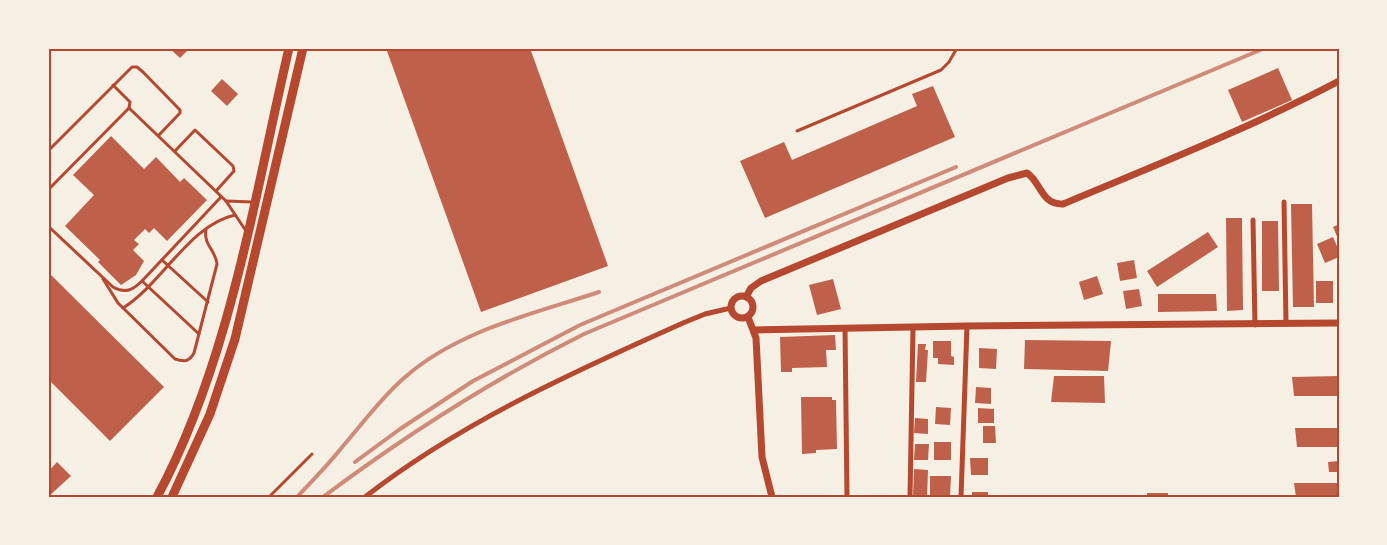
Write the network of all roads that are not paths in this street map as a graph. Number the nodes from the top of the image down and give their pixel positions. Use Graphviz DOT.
graph roads {
  1 [pos="289,48"];
  2 [pos="303,48"];
  3 [pos="957,48"];
  4 [pos="1339,81"];
  5 [pos="113,85"];
  6 [pos="129,108"];
  7 [pos="797,131"];
  8 [pos="159,135"];
  9 [pos="174,150"];
  10 [pos="48,152"];
  11 [pos="48,190"];
  12 [pos="216,191"];
  13 [pos="221,196"];
  14 [pos="226,201"];
  15 [pos="254,202"];
  16 [pos="1284,202"];
  17 [pos="235,215"];
  18 [pos="1253,220"];
  19 [pos="48,226"];
  20 [pos="206,230"];
  21 [pos="247,233"];
  22 [pos="162,260"];
  23 [pos="168,266"];
  24 [pos="103,279"];
  25 [pos="142,281"];
  26 [pos="148,287"];
  27 [pos="746,297"];
  28 [pos="208,302"];
  29 [pos="731,308"];
  30 [pos="123,309"];
  31 [pos="748,317"];
  32 [pos="1339,323"];
  33 [pos="1286,324"];
  34 [pos="1255,325"];
  35 [pos="967,326"];
  36 [pos="913,327"];
  37 [pos="845,328"];
  38 [pos="755,330"];
  39 [pos="199,334"];
  40 [pos="312,454"];
  41 [pos="158,497"];
  42 [pos="172,497"];
  43 [pos="269,497"];
  44 [pos="365,497"];
  45 [pos="771,497"];
  46 [pos="847,497"];
  47 [pos="910,497"];
  48 [pos="961,497"];
  1 -- 15 [label="main road"];
  2 -- 42 [label="main road"];
  3 -- 7 [label="lane"];
  4 -- 27 [label="street"];
  5 -- 6 [label="lane"];
  5 -- 8 [label="lane"];
  5 -- 10 [label="lane"];
  6 -- 8 [label="lane"];
  6 -- 11 [label="lane"];
  8 -- 9 [label="lane"];
  9 -- 12 [label="lane"];
  9 -- 12 [label="lane"];
  12 -- 13 [label="lane"];
  13 -- 14 [label="lane"];
  13 -- 22 [label="lane"];
  14 -- 15 [label="lane"];
  14 -- 17 [label="lane"];
  15 -- 21 [label="main road"];
  16 -- 33 [label="street"];
  17 -- 20 [label="lane"];
  17 -- 21 [label="lane"];
  18 -- 34 [label="street"];
  19 -- 24 [label="lane"];
  20 -- 23 [label="lane"];
  20 -- 28 [label="lane"];
  21 -- 41 [label="main road"];
  22 -- 23 [label="lane"];
  22 -- 25 [label="lane"];
  23 -- 26 [label="lane"];
  23 -- 28 [label="lane"];
  24 -- 25 [label="lane"];
  24 -- 30 [label="lane"];
  25 -- 26 [label="lane"];
  26 -- 30 [label="lane"];
  26 -- 39 [label="lane"];
  27 -- 29 [label="street"];
  27 -- 31 [label="street"];
  28 -- 39 [label="lane"];
  29 -- 31 [label="street"];
  29 -- 44 [label="street"];
  30 -- 39 [label="lane"];
  31 -- 38 [label="street"];
  32 -- 33 [label="street"];
  33 -- 34 [label="street"];
  34 -- 35 [label="street"];
  35 -- 36 [label="street"];
  35 -- 48 [label="street"];
  36 -- 37 [label="street"];
  36 -- 47 [label="street"];
  37 -- 38 [label="street"];
  37 -- 46 [label="street"];
  38 -- 45 [label="street"];
  40 -- 43 [label="lane"];
}
